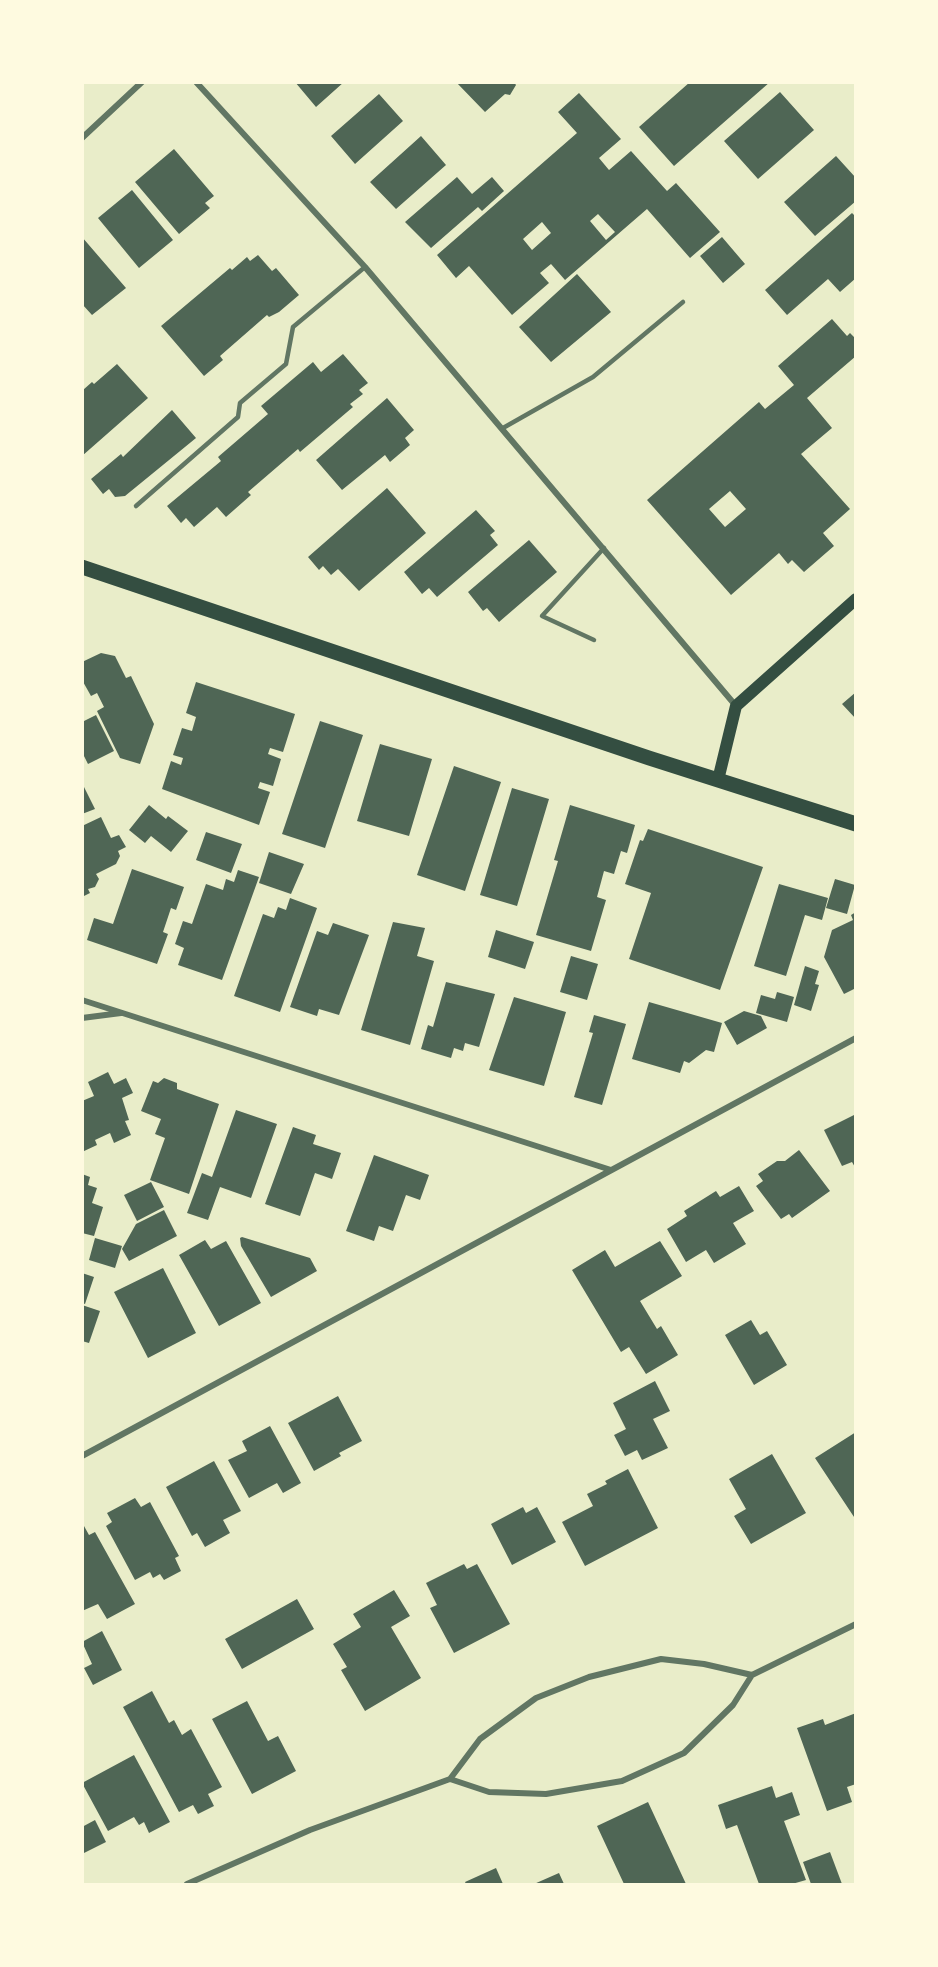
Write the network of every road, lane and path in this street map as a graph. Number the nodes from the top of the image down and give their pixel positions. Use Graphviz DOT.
graph roads {
  1 [pos="142,82"];
  2 [pos="196,82"];
  3 [pos="82,138"];
  4 [pos="365,267"];
  5 [pos="683,302"];
  6 [pos="503,428"];
  7 [pos="136,506"];
  8 [pos="604,548"];
  9 [pos="82,567"];
  10 [pos="855,598"];
  11 [pos="594,640"];
  12 [pos="736,706"];
  13 [pos="718,780"];
  14 [pos="855,824"];
  15 [pos="82,1000"];
  16 [pos="124,1013"];
  17 [pos="82,1018"];
  18 [pos="855,1038"];
  19 [pos="611,1170"];
  20 [pos="82,1456"];
  21 [pos="855,1624"];
  22 [pos="752,1675"];
  23 [pos="450,1779"];
  24 [pos="187,1884"];
  1 -- 3 [label="street"];
  2 -- 4 [label="street"];
  4 -- 6 [label="street"];
  4 -- 7 [label="lane"];
  5 -- 6 [label="lane"];
  6 -- 8 [label="street"];
  8 -- 11 [label="lane"];
  8 -- 12 [label="street"];
  9 -- 13 [label="main road"];
  10 -- 12 [label="main road"];
  12 -- 13 [label="main road"];
  13 -- 14 [label="main road"];
  15 -- 16 [label="street"];
  16 -- 17 [label="street"];
  16 -- 19 [label="street"];
  18 -- 19 [label="street"];
  19 -- 20 [label="street"];
  21 -- 22 [label="street"];
  22 -- 23 [label="street"];
  22 -- 23 [label="street"];
  23 -- 24 [label="street"];
}
